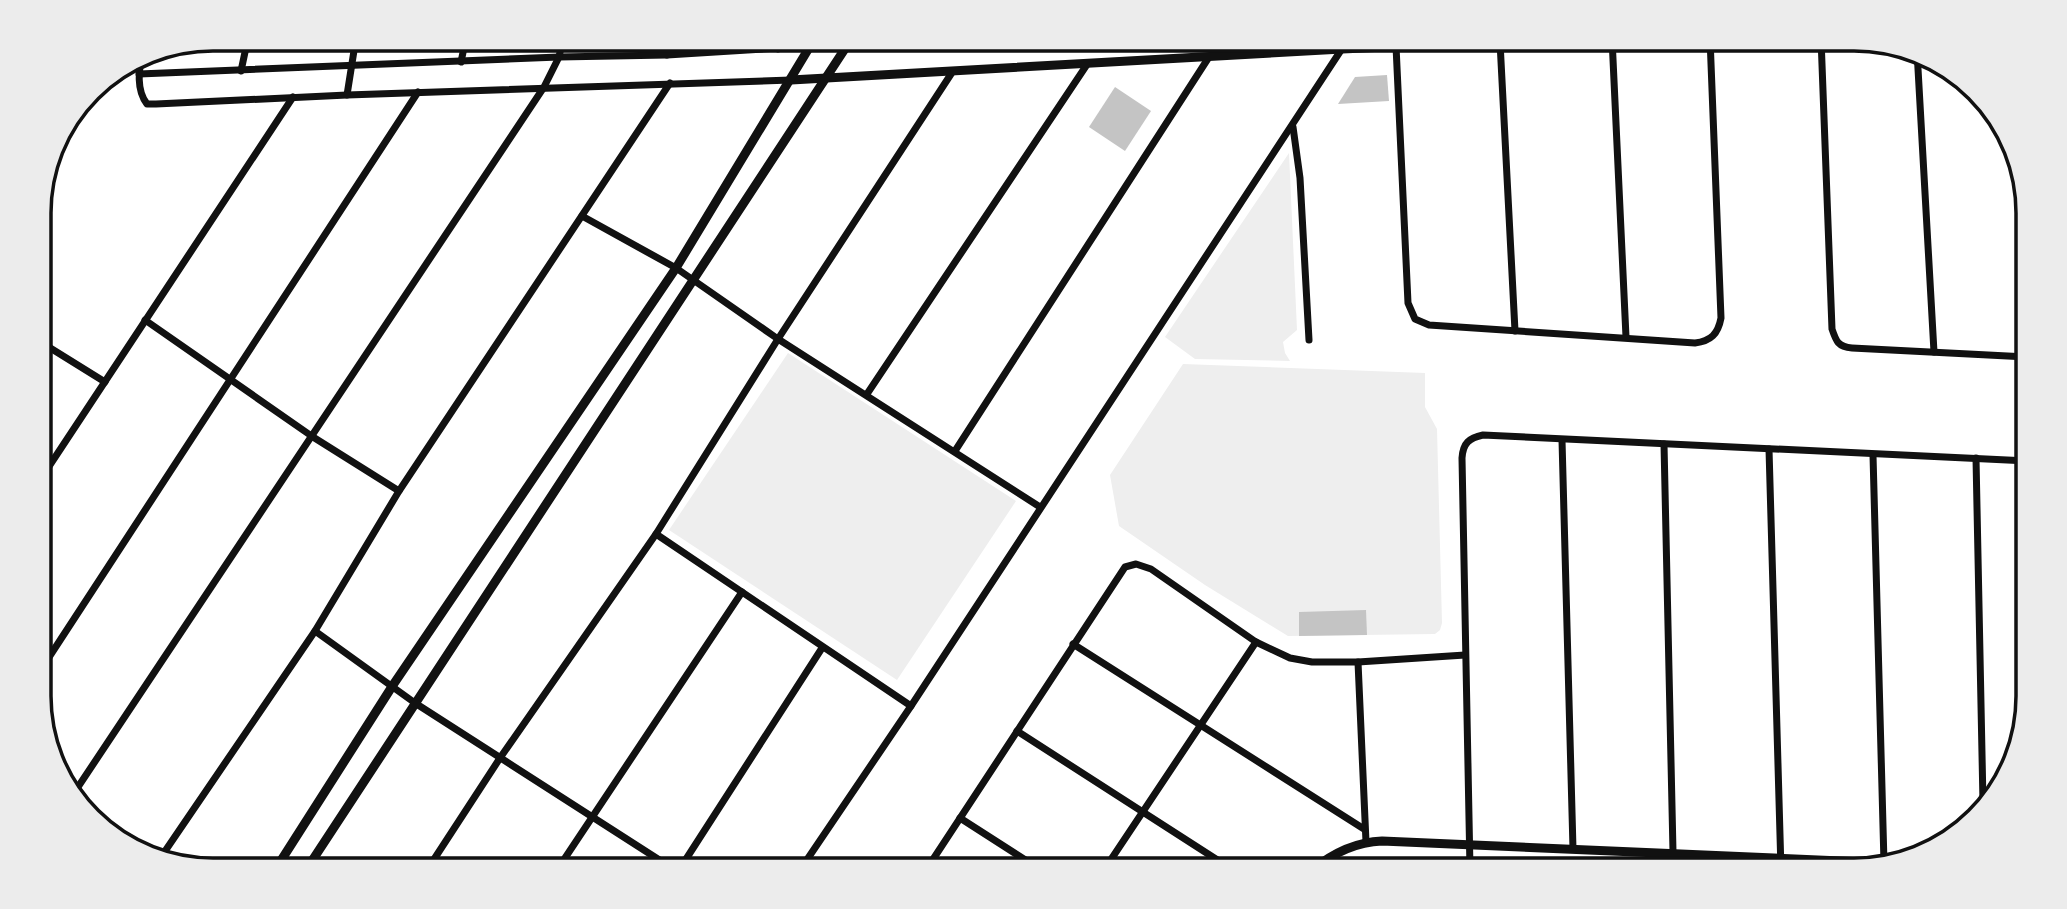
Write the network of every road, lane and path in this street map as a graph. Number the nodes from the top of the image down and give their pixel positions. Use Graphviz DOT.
graph roads {
  1 [pos="245,51"];
  2 [pos="354,51"];
  3 [pos="463,51"];
  4 [pos="560,51"];
  5 [pos="668,51"];
  6 [pos="741,51"];
  7 [pos="807,51"];
  8 [pos="844,51"];
  9 [pos="1309,51"];
  10 [pos="1341,51"];
  11 [pos="1396,51"];
  12 [pos="1500,51"];
  13 [pos="1613,51"];
  14 [pos="1711,51"];
  15 [pos="1821,51"];
  16 [pos="667,55"];
  17 [pos="559,57"];
  18 [pos="1209,57"];
  19 [pos="461,62"];
  20 [pos="1088,63"];
  21 [pos="1918,63"];
  22 [pos="351,66"];
  23 [pos="140,68"];
  24 [pos="241,71"];
  25 [pos="953,71"];
  26 [pos="139,74"];
  27 [pos="827,77"];
  28 [pos="791,80"];
  29 [pos="670,83"];
  30 [pos="544,87"];
  31 [pos="418,92"];
  32 [pos="347,94"];
  33 [pos="293,97"];
  34 [pos="1293,126"];
  35 [pos="582,216"];
  36 [pos="676,268"];
  37 [pos="694,281"];
  38 [pos="145,320"];
  39 [pos="1515,331"];
  40 [pos="1626,337"];
  41 [pos="778,339"];
  42 [pos="1309,340"];
  43 [pos="51,348"];
  44 [pos="1934,352"];
  45 [pos="2016,356"];
  46 [pos="229,378"];
  47 [pos="105,382"];
  48 [pos="867,394"];
  49 [pos="313,437"];
  50 [pos="1562,440"];
  51 [pos="1664,444"];
  52 [pos="1769,449"];
  53 [pos="955,451"];
  54 [pos="1873,455"];
  55 [pos="1976,458"];
  56 [pos="2016,460"];
  57 [pos="51,463"];
  58 [pos="399,491"];
  59 [pos="1040,507"];
  60 [pos="656,534"];
  61 [pos="742,592"];
  62 [pos="315,631"];
  63 [pos="1256,642"];
  64 [pos="1073,644"];
  65 [pos="822,648"];
  66 [pos="51,654"];
  67 [pos="1465,655"];
  68 [pos="1358,662"];
  69 [pos="393,685"];
  70 [pos="415,703"];
  71 [pos="911,706"];
  72 [pos="1200,725"];
  73 [pos="1017,731"];
  74 [pos="500,758"];
  75 [pos="78,787"];
  76 [pos="1983,795"];
  77 [pos="1144,811"];
  78 [pos="593,817"];
  79 [pos="960,818"];
  80 [pos="1364,829"];
  81 [pos="1366,842"];
  82 [pos="1469,844"];
  83 [pos="1573,849"];
  84 [pos="165,851"];
  85 [pos="1673,852"];
  86 [pos="1885,855"];
  87 [pos="283,858"];
  88 [pos="314,858"];
  89 [pos="435,858"];
  90 [pos="565,858"];
  91 [pos="658,858"];
  92 [pos="685,858"];
  93 [pos="808,858"];
  94 [pos="934,858"];
  95 [pos="1022,858"];
  96 [pos="1112,858"];
  97 [pos="1215,858"];
  98 [pos="1330,858"];
  99 [pos="1470,858"];
  100 [pos="1779,858"];
  1 -- 24 [label="street"];
  2 -- 22 [label="street"];
  3 -- 19 [label="street"];
  4 -- 17 [label="street"];
  5 -- 16 [label="street"];
  6 -- 16 [label="street"];
  7 -- 28 [label="street"];
  8 -- 27 [label="street"];
  9 -- 18 [label="street"];
  10 -- 34 [label="street"];
  11 -- 39 [label="street"];
  12 -- 39 [label="street"];
  13 -- 40 [label="street"];
  14 -- 40 [label="street"];
  15 -- 44 [label="street"];
  16 -- 17 [label="street"];
  17 -- 19 [label="street"];
  17 -- 30 [label="street"];
  18 -- 20 [label="street"];
  18 -- 53 [label="street"];
  19 -- 22 [label="street"];
  20 -- 25 [label="street"];
  20 -- 48 [label="street"];
  21 -- 44 [label="street"];
  22 -- 24 [label="street"];
  22 -- 32 [label="street"];
  23 -- 26 [label="street"];
  24 -- 26 [label="street"];
  25 -- 27 [label="street"];
  25 -- 41 [label="street"];
  26 -- 33 [label="street"];
  27 -- 28 [label="street"];
  27 -- 37 [label="street"];
  28 -- 29 [label="street"];
  28 -- 36 [label="street"];
  29 -- 30 [label="street"];
  29 -- 35 [label="street"];
  30 -- 31 [label="street"];
  30 -- 49 [label="street"];
  31 -- 32 [label="street"];
  31 -- 46 [label="street"];
  32 -- 33 [label="street"];
  33 -- 38 [label="street"];
  34 -- 42 [label="street"];
  34 -- 59 [label="street"];
  35 -- 36 [label="street"];
  35 -- 58 [label="street"];
  36 -- 37 [label="street"];
  36 -- 69 [label="street"];
  37 -- 41 [label="street"];
  37 -- 70 [label="street"];
  38 -- 46 [label="street"];
  38 -- 47 [label="street"];
  39 -- 40 [label="street"];
  41 -- 48 [label="street"];
  41 -- 60 [label="street"];
  43 -- 47 [label="street"];
  44 -- 45 [label="street"];
  46 -- 49 [label="street"];
  46 -- 66 [label="street"];
  47 -- 57 [label="street"];
  48 -- 53 [label="street"];
  49 -- 58 [label="street"];
  49 -- 75 [label="street"];
  50 -- 51 [label="street"];
  50 -- 67 [label="street"];
  50 -- 83 [label="street"];
  51 -- 52 [label="street"];
  51 -- 85 [label="street"];
  52 -- 54 [label="street"];
  52 -- 100 [label="street"];
  53 -- 59 [label="street"];
  54 -- 55 [label="street"];
  54 -- 86 [label="street"];
  55 -- 56 [label="street"];
  55 -- 76 [label="street"];
  58 -- 62 [label="street"];
  59 -- 71 [label="street"];
  60 -- 61 [label="street"];
  60 -- 74 [label="street"];
  61 -- 65 [label="street"];
  61 -- 78 [label="street"];
  62 -- 69 [label="street"];
  62 -- 84 [label="street"];
  63 -- 64 [label="street"];
  63 -- 68 [label="street"];
  63 -- 72 [label="street"];
  64 -- 72 [label="street"];
  64 -- 73 [label="street"];
  65 -- 71 [label="street"];
  65 -- 92 [label="street"];
  67 -- 68 [label="street"];
  67 -- 82 [label="street"];
  68 -- 80 [label="street"];
  69 -- 70 [label="street"];
  69 -- 87 [label="street"];
  70 -- 74 [label="street"];
  70 -- 88 [label="street"];
  71 -- 93 [label="street"];
  72 -- 77 [label="street"];
  72 -- 80 [label="street"];
  73 -- 77 [label="street"];
  73 -- 79 [label="street"];
  74 -- 78 [label="street"];
  74 -- 89 [label="street"];
  77 -- 96 [label="street"];
  77 -- 97 [label="street"];
  78 -- 90 [label="street"];
  78 -- 91 [label="street"];
  79 -- 94 [label="street"];
  79 -- 95 [label="street"];
  80 -- 81 [label="street"];
  81 -- 82 [label="street"];
  81 -- 98 [label="street"];
  82 -- 83 [label="street"];
  82 -- 99 [label="street"];
  83 -- 85 [label="street"];
  85 -- 100 [label="street"];
}
